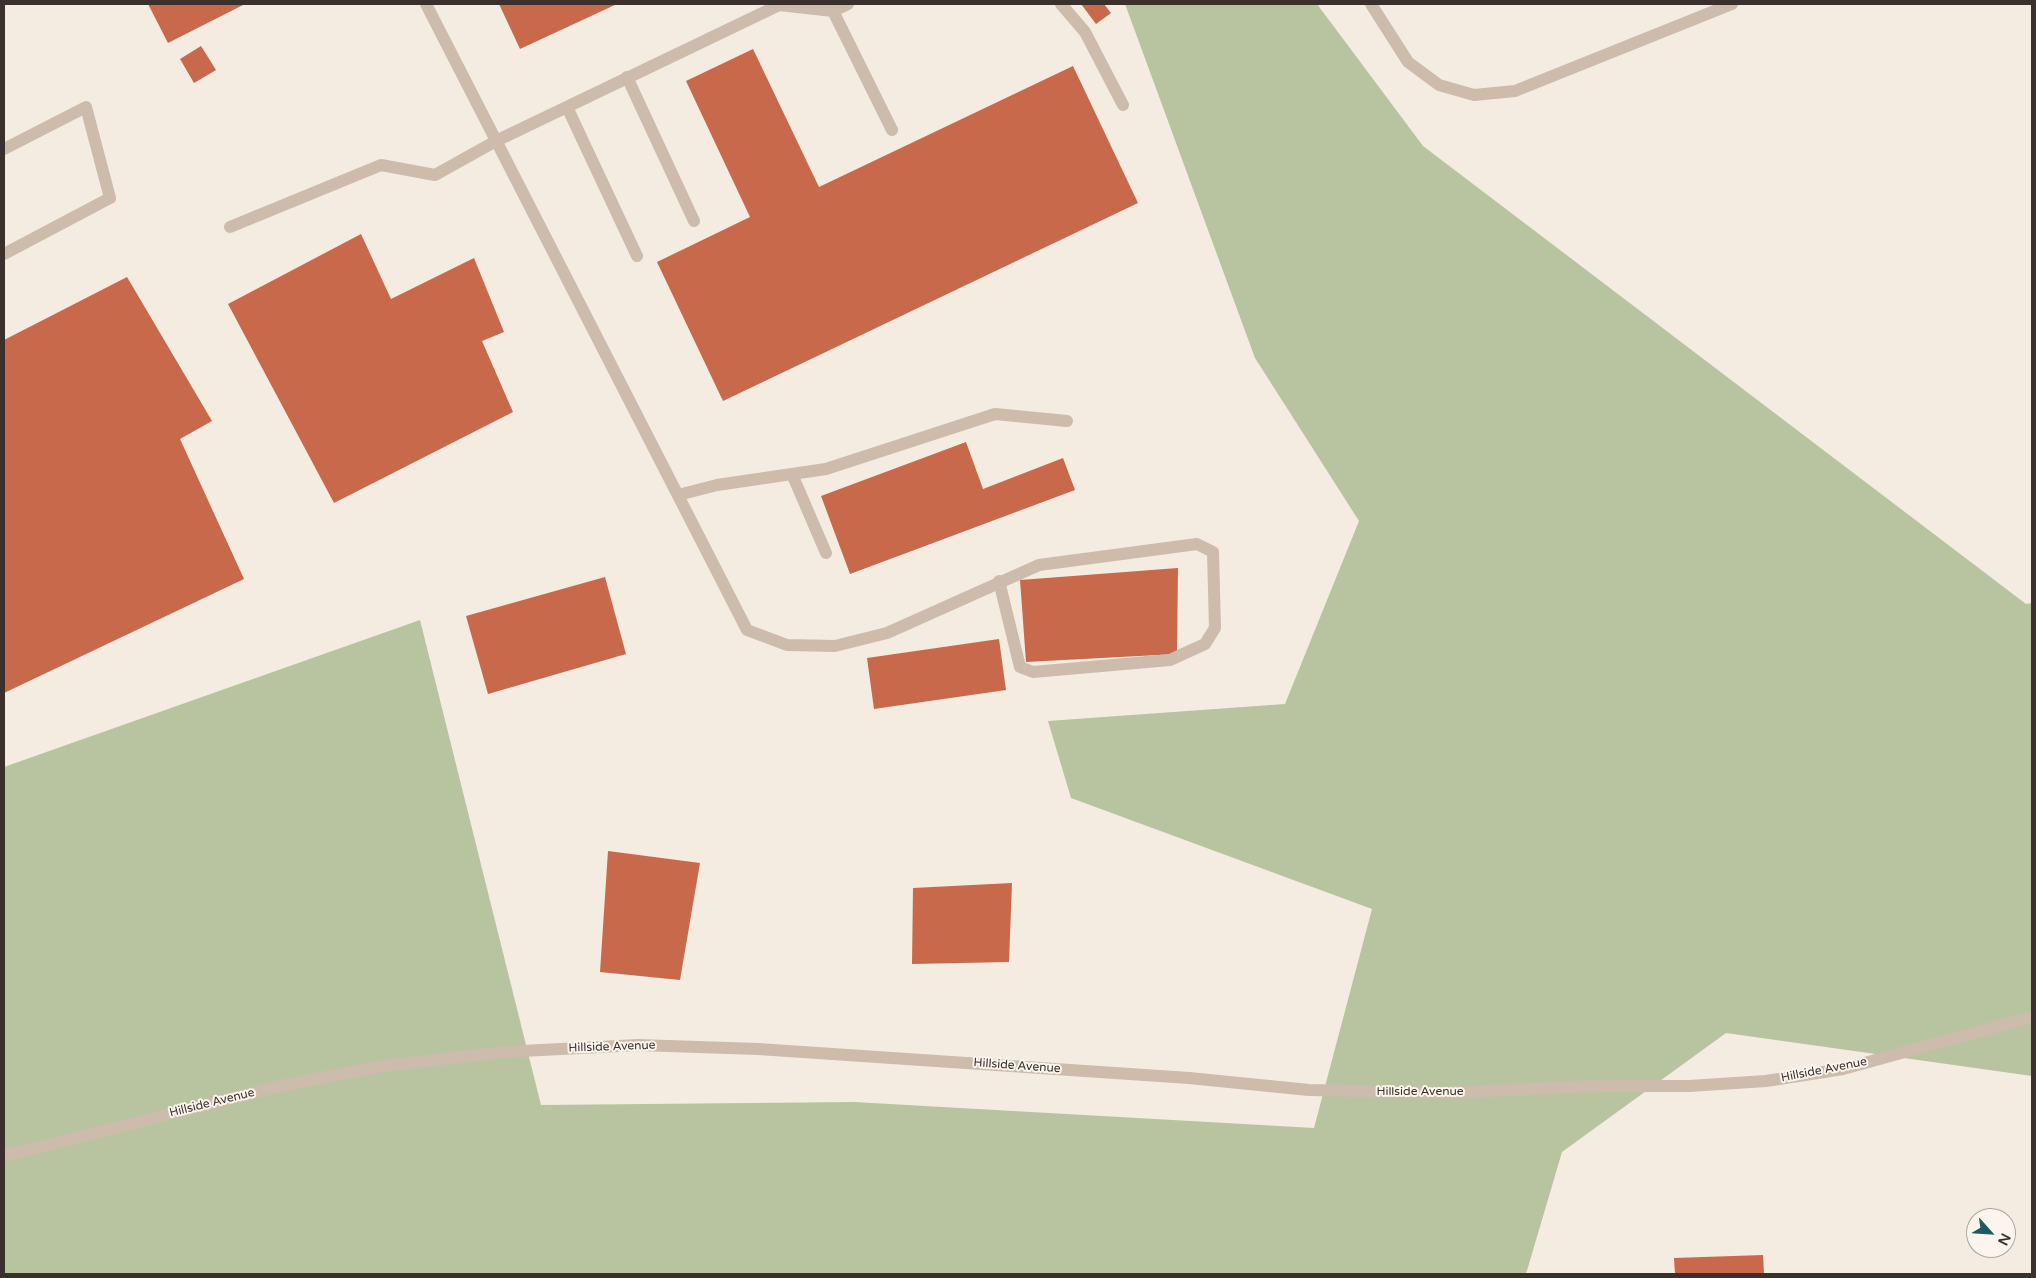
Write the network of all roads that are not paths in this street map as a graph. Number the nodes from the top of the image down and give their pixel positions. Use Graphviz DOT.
graph roads {
  1 [pos="426,4"];
  2 [pos="848,4"];
  3 [pos="1061,4"];
  4 [pos="1371,4"];
  5 [pos="1732,4"];
  6 [pos="833,11"];
  7 [pos="627,77"];
  8 [pos="1123,105"];
  9 [pos="567,107"];
  10 [pos="892,130"];
  11 [pos="496,140"];
  12 [pos="4,149"];
  13 [pos="694,221"];
  14 [pos="230,227"];
  15 [pos="4,254"];
  16 [pos="637,256"];
  17 [pos="1067,421"];
  18 [pos="792,474"];
  19 [pos="678,495"];
  20 [pos="826,553"];
  21 [pos="999,582"];
  22 [pos="2032,1017"];
  23 [pos="4,1156"];
  1 -- 11 [label="street"];
  2 -- 6 [label="street"];
  3 -- 8 [label="street"];
  4 -- 5 [label="street"];
  6 -- 7 [label="street"];
  6 -- 10 [label="street"];
  7 -- 9 [label="street"];
  7 -- 13 [label="street"];
  9 -- 11 [label="street"];
  9 -- 16 [label="street"];
  11 -- 14 [label="street"];
  11 -- 19 [label="street"];
  12 -- 15 [label="street"];
  17 -- 18 [label="street"];
  18 -- 19 [label="street"];
  18 -- 20 [label="street"];
  19 -- 21 [label="street"];
  21 -- 21 [label="street"];
  22 -- 23 [label="street, Hillside Avenue"];
}
